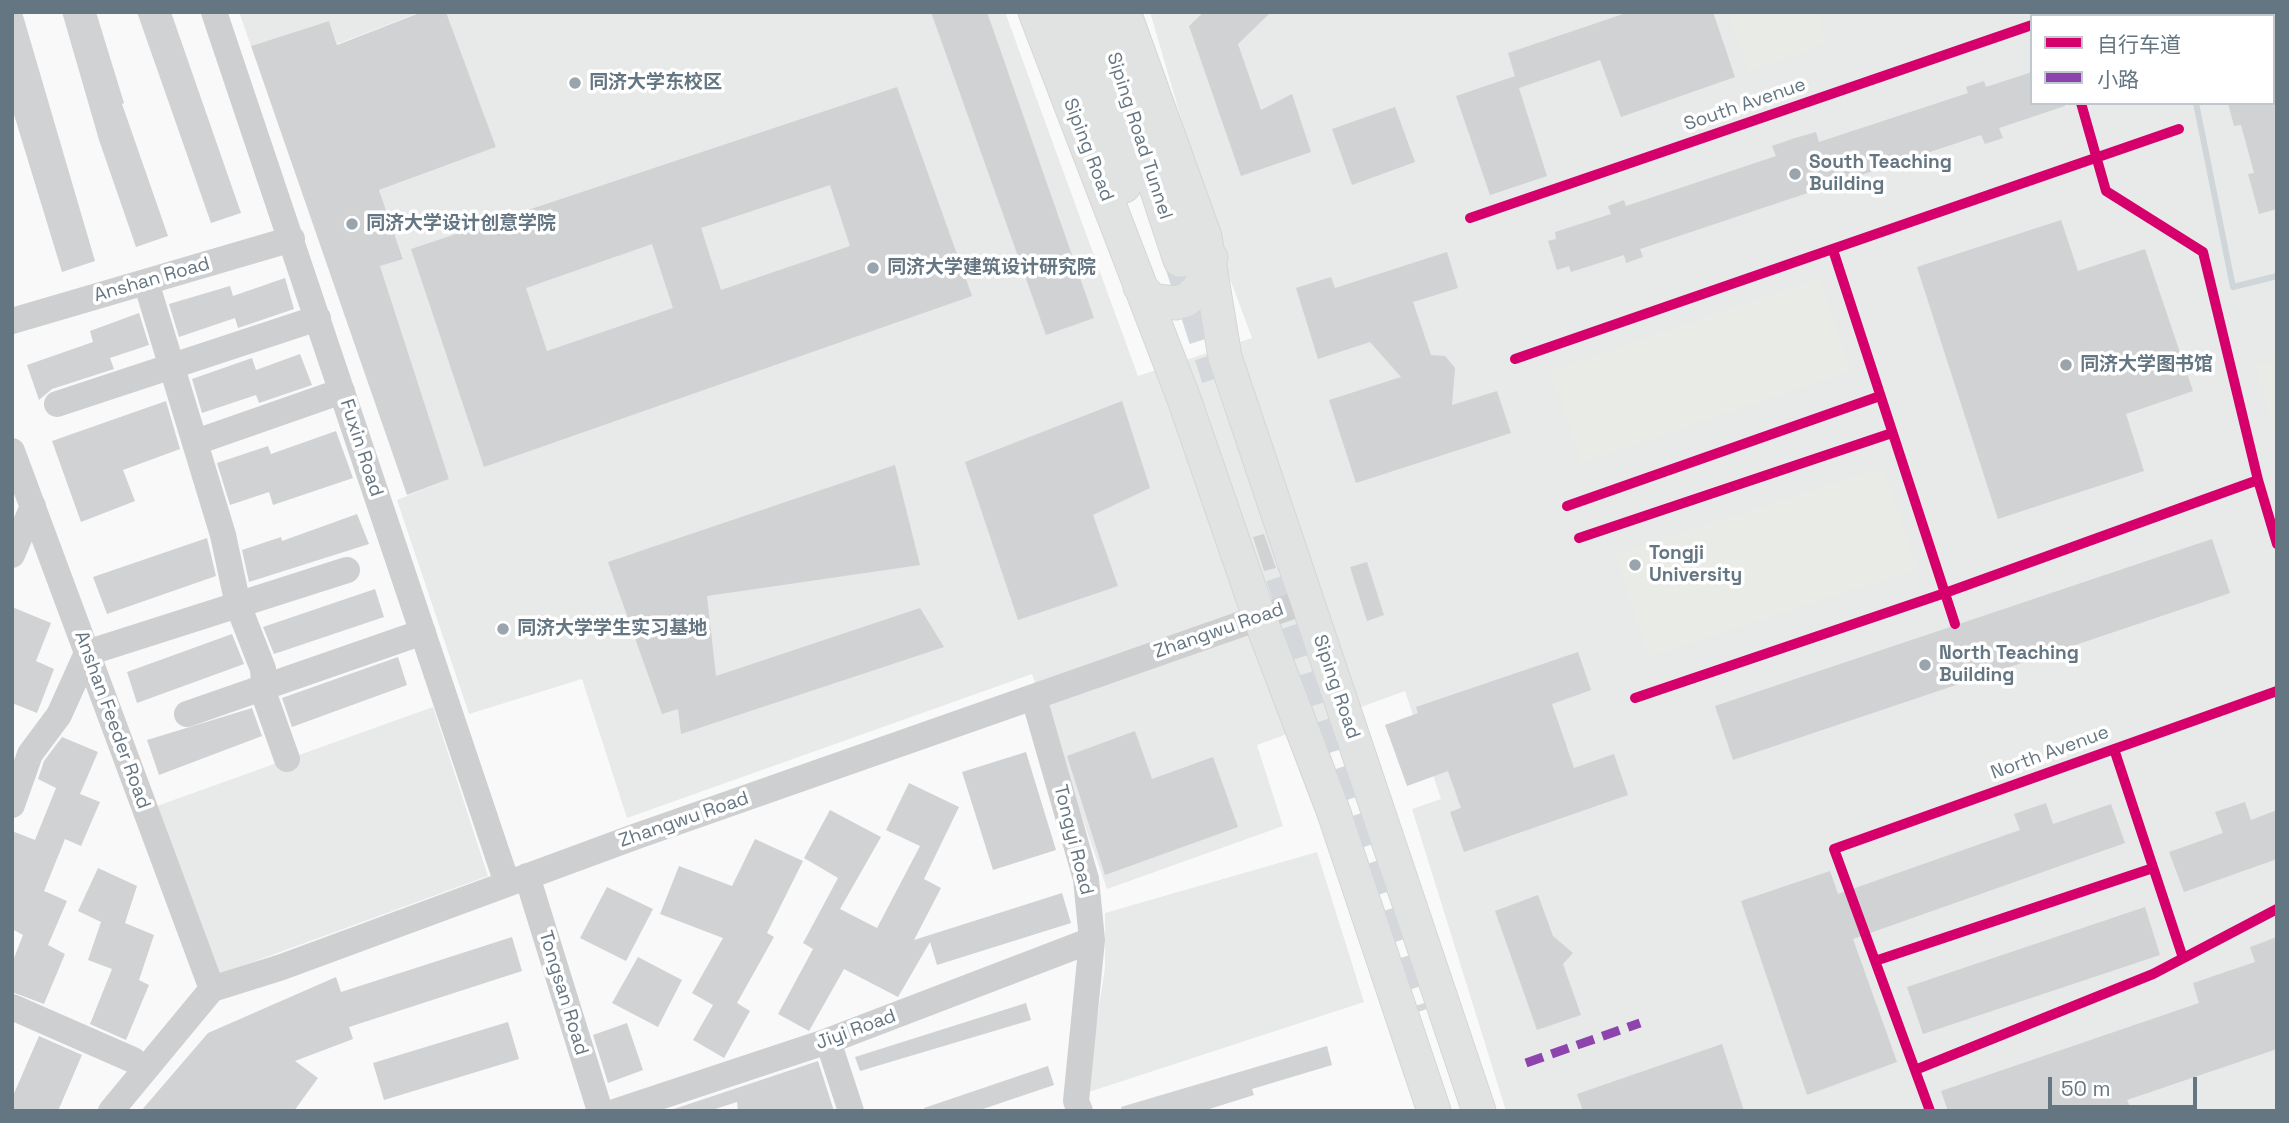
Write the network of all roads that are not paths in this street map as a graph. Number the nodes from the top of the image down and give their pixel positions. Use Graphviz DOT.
graph roads {
  1 [pos="214,12"];
  2 [pos="1035,12"];
  3 [pos="1067,12"];
  4 [pos="1098,12"];
  5 [pos="1124,12"];
  6 [pos="292,239"];
  7 [pos="1171,268"];
  8 [pos="146,282"];
  9 [pos="318,318"];
  10 [pos="12,321"];
  11 [pos="173,366"];
  12 [pos="342,391"];
  13 [pos="57,404"];
  14 [pos="196,442"];
  15 [pos="12,451"];
  16 [pos="33,506"];
  17 [pos="12,555"];
  18 [pos="347,570"];
  19 [pos="1307,601"];
  20 [pos="238,605"];
  21 [pos="1259,616"];
  22 [pos="423,632"];
  23 [pos="87,653"];
  24 [pos="264,687"];
  25 [pos="1034,698"];
  26 [pos="187,714"];
  27 [pos="287,759"];
  28 [pos="12,805"];
  29 [pos="517,880"];
  30 [pos="1092,940"];
  31 [pos="212,989"];
  32 [pos="12,1007"];
  33 [pos="828,1041"];
  34 [pos="133,1060"];
  35 [pos="111,1111"];
  36 [pos="600,1111"];
  37 [pos="617,1111"];
  38 [pos="851,1111"];
  39 [pos="1080,1111"];
  40 [pos="1434,1111"];
  41 [pos="1479,1111"];
  1 -- 6 [label="street, Fuxin Road"];
  2 -- 7 [label="main road, Siping Road"];
  3 -- 7 [label="main road, Siping Road Tunnel"];
  4 -- 7 [label="main road, Siping Road Tunnel"];
  5 -- 7 [label="main road, Siping Road"];
  6 -- 8 [label="street, Anshan Road"];
  6 -- 9 [label="street, Fuxin Road"];
  7 -- 19 [label="main road, Siping Road"];
  7 -- 21 [label="main road, Siping Road"];
  8 -- 10 [label="street, Anshan Road"];
  8 -- 11 [label="street"];
  9 -- 11 [label="street"];
  9 -- 12 [label="street, Fuxin Road"];
  11 -- 13 [label="street"];
  11 -- 14 [label="street"];
  12 -- 14 [label="street"];
  12 -- 22 [label="street, Fuxin Road"];
  14 -- 20 [label="street"];
  15 -- 16 [label="street, Anshan Feeder Road"];
  16 -- 17 [label="street"];
  16 -- 23 [label="street, Anshan Feeder Road"];
  18 -- 20 [label="street"];
  19 -- 21 [label="street, Zhangwu Road"];
  19 -- 41 [label="main road, Siping Road"];
  20 -- 23 [label="street"];
  20 -- 24 [label="street"];
  21 -- 25 [label="street, Zhangwu Road"];
  21 -- 40 [label="main road, Siping Road"];
  22 -- 24 [label="street"];
  22 -- 29 [label="street, Fuxin Road"];
  23 -- 28 [label="street"];
  23 -- 31 [label="street, Anshan Feeder Road"];
  24 -- 26 [label="street"];
  24 -- 27 [label="street"];
  25 -- 29 [label="street, Zhangwu Road"];
  25 -- 30 [label="street, Tongyi Road"];
  29 -- 31 [label="street, Zhangwu Road"];
  29 -- 36 [label="street, Tongsan Road"];
  30 -- 33 [label="street, Jiyi Road"];
  30 -- 39 [label="street, Tongyi Road"];
  31 -- 35 [label="street"];
  32 -- 34 [label="street"];
  33 -- 37 [label="street, Jiyi Road"];
  33 -- 38 [label="street"];
}
